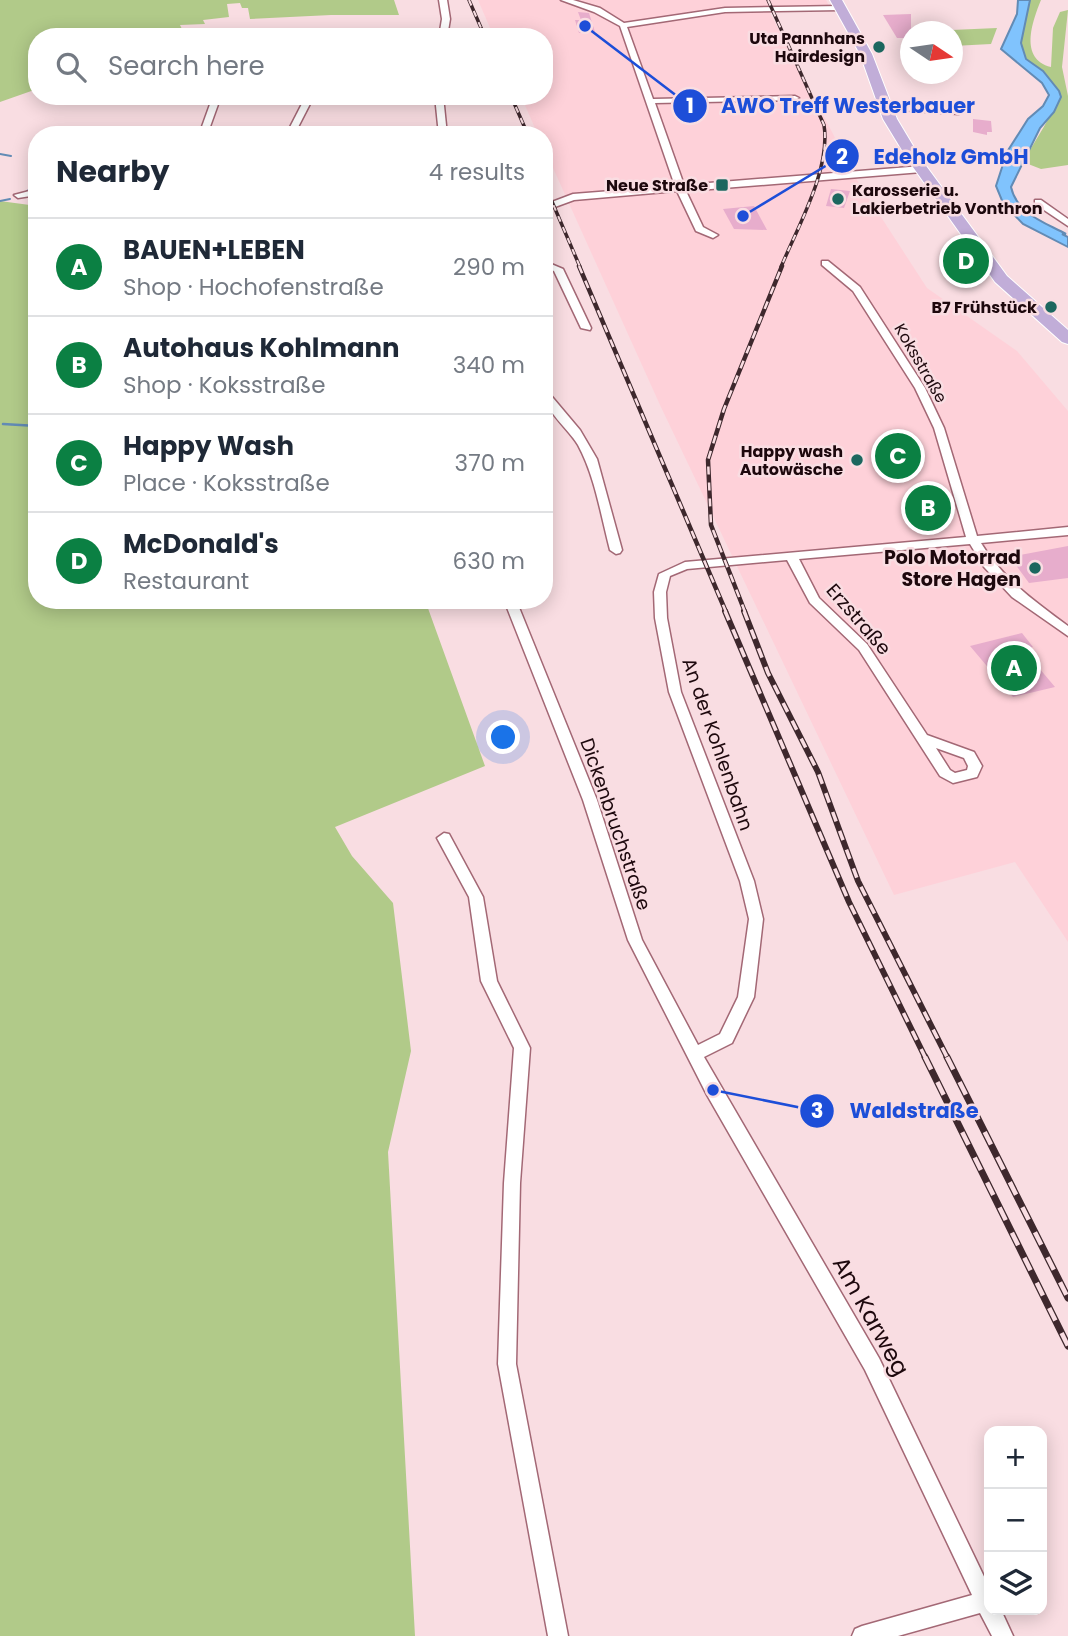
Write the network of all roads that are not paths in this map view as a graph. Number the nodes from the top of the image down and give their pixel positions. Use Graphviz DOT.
graph roads {
  1 [pos="443,0"];
  2 [pos="565,0"];
  3 [pos="839,4"];
  4 [pos="623,25"];
  5 [pos="444,28"];
  6 [pos="795,98"];
  7 [pos="651,101"];
  8 [pos="214,105"];
  9 [pos="305,105"];
  10 [pos="440,105"];
  11 [pos="885,107"];
  12 [pos="959,112"];
  13 [pos="206,126"];
  14 [pos="295,126"];
  15 [pos="442,126"];
  16 [pos="922,169"];
  17 [pos="680,188"];
  18 [pos="28,193"];
  19 [pos="18,195"];
  20 [pos="1038,202"];
  21 [pos="553,205"];
  22 [pos="1068,223"];
  23 [pos="713,235"];
  24 [pos="825,263"];
  25 [pos="553,267"];
  26 [pos="561,276"];
  27 [pos="553,277"];
  28 [pos="586,328"];
  29 [pos="1068,339"];
  30 [pos="553,405"];
  31 [pos="1068,531"];
  32 [pos="972,538"];
  33 [pos="616,550"];
  34 [pos="791,556"];
  35 [pos="514,609"];
  36 [pos="1068,632"];
  37 [pos="925,739"];
  38 [pos="444,838"];
  39 [pos="695,1054"];
  40 [pos="984,1599"];
  41 [pos="984,1608"];
  42 [pos="992,1615"];
  43 [pos="558,1636"];
  44 [pos="862,1636"];
  45 [pos="1003,1636"];
  1 -- 5 [label="street"];
  2 -- 4 [label="street"];
  3 -- 4 [label="street"];
  3 -- 11 [label="main road"];
  4 -- 7 [label="street"];
  6 -- 7 [label="street"];
  7 -- 17 [label="street"];
  8 -- 13 [label="street"];
  9 -- 14 [label="street"];
  10 -- 15 [label="street"];
  11 -- 12 [label="street"];
  11 -- 16 [label="main road"];
  16 -- 17 [label="street"];
  16 -- 29 [label="main road"];
  17 -- 21 [label="street"];
  17 -- 23 [label="street"];
  18 -- 19 [label="street"];
  20 -- 22 [label="street"];
  24 -- 32 [label="street, Koksstraße"];
  25 -- 26 [label="street"];
  26 -- 27 [label="street"];
  26 -- 28 [label="street"];
  30 -- 33 [label="street"];
  31 -- 32 [label="street, An der Kohlenbahn"];
  32 -- 34 [label="street, An der Kohlenbahn"];
  32 -- 36 [label="street, Koksstraße"];
  34 -- 37 [label="street, Erzstraße"];
  34 -- 39 [label="street, An der Kohlenbahn"];
  35 -- 39 [label="street, Dickenbruchstraße"];
  38 -- 43 [label="street"];
  39 -- 40 [label="street, Am Karweg"];
  41 -- 44 [label="street"];
  42 -- 45 [label="street, Am Karweg"];
}
